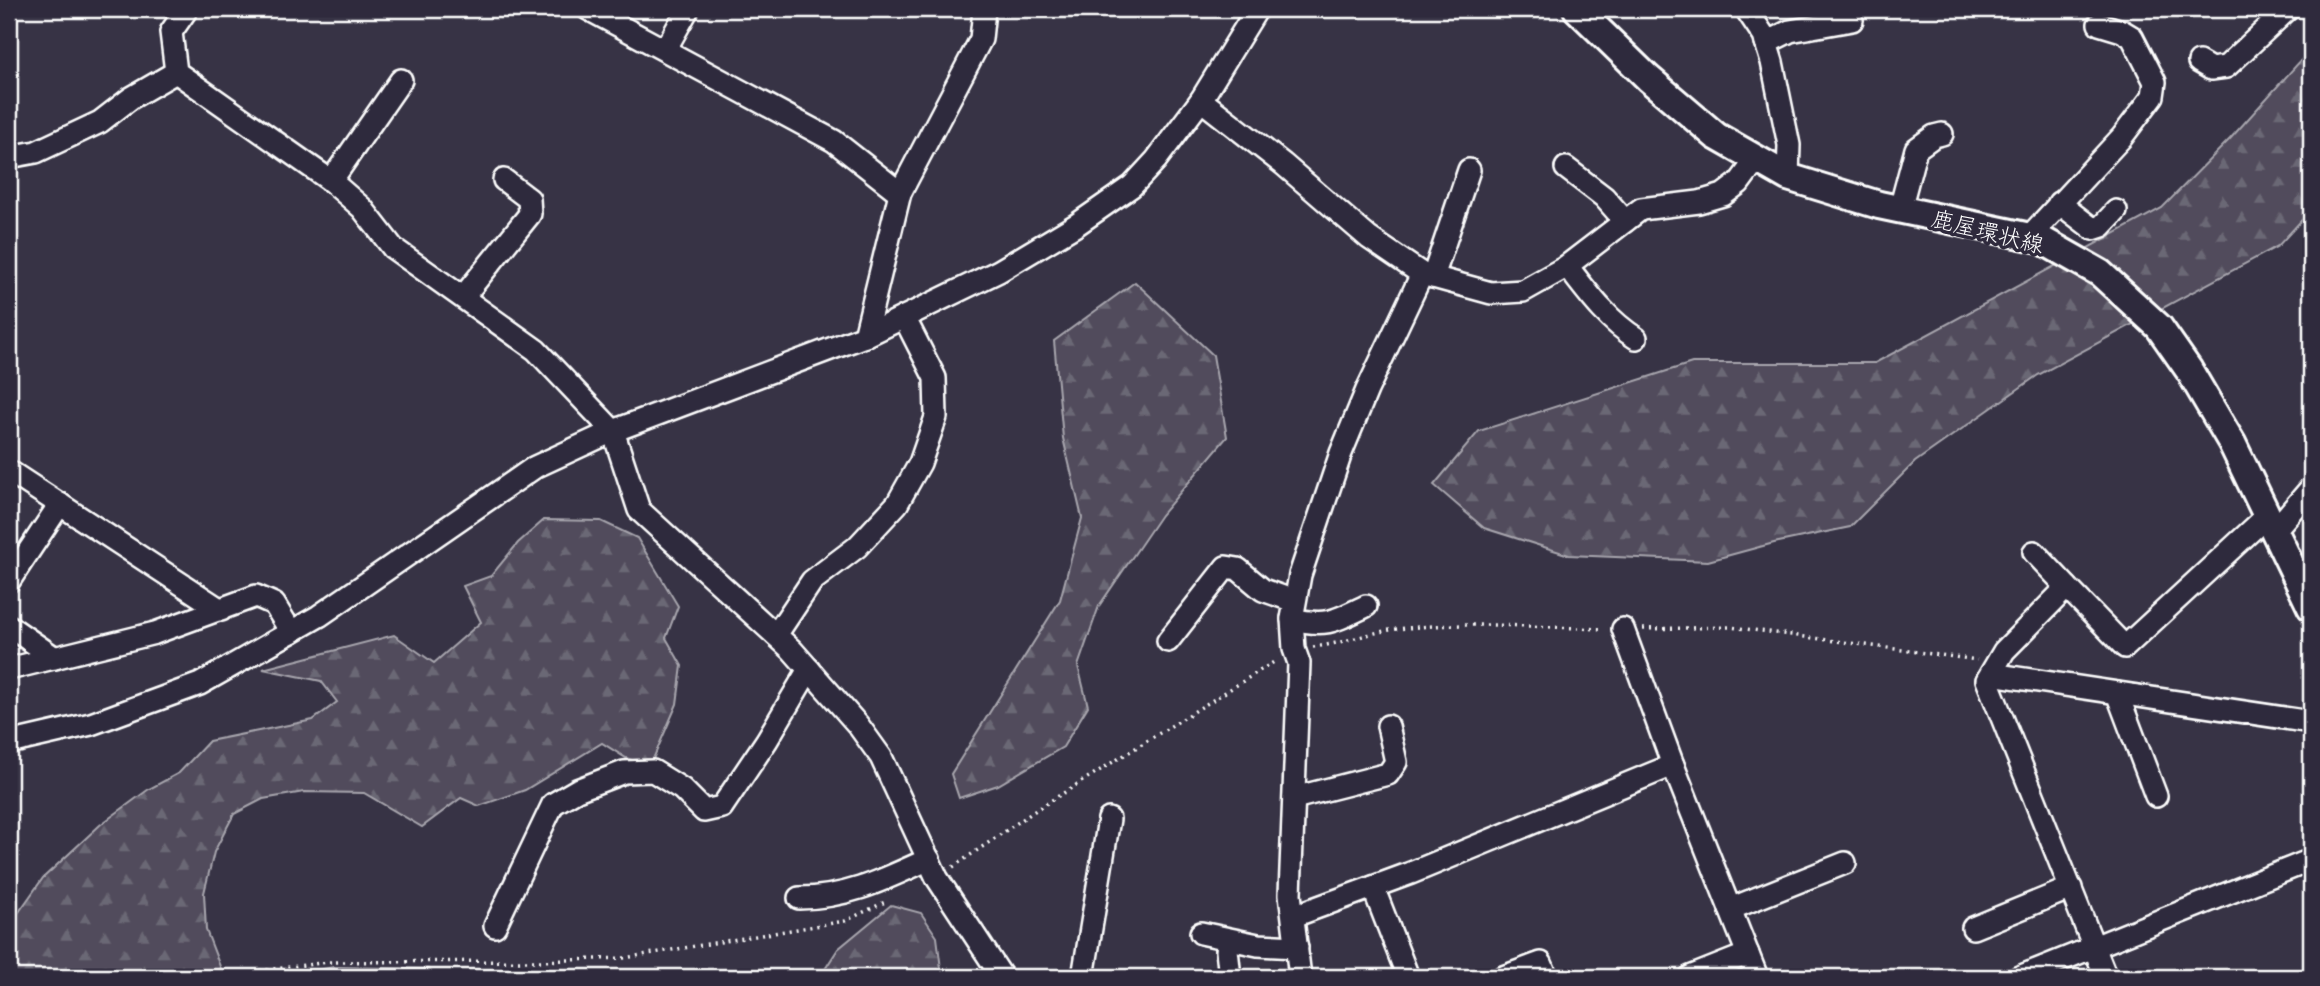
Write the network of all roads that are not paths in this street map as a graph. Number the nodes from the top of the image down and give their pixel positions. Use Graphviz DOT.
graph roads {
  1 [pos="187,9"];
  2 [pos="588,9"];
  3 [pos="688,9"];
  4 [pos="983,9"];
  5 [pos="1257,9"];
  6 [pos="1577,9"];
  7 [pos="1746,9"];
  8 [pos="1800,9"];
  9 [pos="2288,9"];
  10 [pos="1852,20"];
  11 [pos="2099,24"];
  12 [pos="1790,31"];
  13 [pos="1766,43"];
  14 [pos="665,50"];
  15 [pos="2199,62"];
  16 [pos="176,72"];
  17 [pos="401,80"];
  18 [pos="1201,100"];
  19 [pos="1942,134"];
  20 [pos="9,157"];
  21 [pos="1756,160"];
  22 [pos="1566,168"];
  23 [pos="1469,170"];
  24 [pos="1788,177"];
  25 [pos="504,180"];
  26 [pos="331,181"];
  27 [pos="900,193"];
  28 [pos="2059,203"];
  29 [pos="1900,209"];
  30 [pos="2116,211"];
  31 [pos="1625,221"];
  32 [pos="2028,237"];
  33 [pos="1567,266"];
  34 [pos="1427,276"];
  35 [pos="463,297"];
  36 [pos="904,317"];
  37 [pos="865,336"];
  38 [pos="1636,338"];
  39 [pos="613,431"];
  40 [pos="9,471"];
  41 [pos="2311,488"];
  42 [pos="60,504"];
  43 [pos="2271,524"];
  44 [pos="2034,552"];
  45 [pos="9,581"];
  46 [pos="2067,587"];
  47 [pos="1366,606"];
  48 [pos="2311,607"];
  49 [pos="1293,610"];
  50 [pos="221,611"];
  51 [pos="9,626"];
  52 [pos="1623,629"];
  53 [pos="291,632"];
  54 [pos="776,635"];
  55 [pos="1168,641"];
  56 [pos="55,657"];
  57 [pos="1994,668"];
  58 [pos="9,669"];
  59 [pos="808,669"];
  60 [pos="2117,693"];
  61 [pos="2311,722"];
  62 [pos="1388,726"];
  63 [pos="9,743"];
  64 [pos="1673,765"];
  65 [pos="2156,796"];
  66 [pos="1294,798"];
  67 [pos="1109,819"];
  68 [pos="2311,859"];
  69 [pos="1844,863"];
  70 [pos="933,868"];
  71 [pos="1373,887"];
  72 [pos="2071,888"];
  73 [pos="799,898"];
  74 [pos="1730,909"];
  75 [pos="1294,916"];
  76 [pos="495,926"];
  77 [pos="1973,928"];
  78 [pos="1200,933"];
  79 [pos="1297,947"];
  80 [pos="2095,947"];
  81 [pos="1227,950"];
  82 [pos="1748,954"];
  83 [pos="1002,977"];
  84 [pos="1083,977"];
  85 [pos="1230,977"];
  86 [pos="1300,977"];
  87 [pos="1408,977"];
  88 [pos="1503,977"];
  89 [pos="1547,977"];
  90 [pos="1690,977"];
  91 [pos="1757,977"];
  92 [pos="2019,977"];
  93 [pos="2106,977"];
  1 -- 16 [label="street"];
  2 -- 14 [label="street"];
  3 -- 14 [label="street"];
  4 -- 27 [label="street"];
  5 -- 18 [label="street"];
  6 -- 21 [label="main road, 鹿屋環状線"];
  7 -- 13 [label="street"];
  8 -- 12 [label="street"];
  9 -- 15 [label="street"];
  10 -- 12 [label="street"];
  11 -- 28 [label="street"];
  12 -- 13 [label="street"];
  13 -- 24 [label="street"];
  14 -- 27 [label="street"];
  16 -- 20 [label="street"];
  16 -- 26 [label="street"];
  17 -- 26 [label="street"];
  18 -- 34 [label="street"];
  18 -- 36 [label="street"];
  19 -- 29 [label="street"];
  21 -- 24 [label="main road, 鹿屋環状線"];
  21 -- 31 [label="street"];
  22 -- 31 [label="street"];
  23 -- 34 [label="street"];
  24 -- 29 [label="main road, 鹿屋環状線"];
  25 -- 35 [label="street"];
  26 -- 35 [label="street"];
  27 -- 37 [label="street"];
  28 -- 30 [label="street"];
  28 -- 32 [label="street"];
  29 -- 32 [label="main road, 鹿屋環状線"];
  31 -- 33 [label="street"];
  32 -- 43 [label="main road, 鹿屋環状線"];
  33 -- 34 [label="street"];
  33 -- 38 [label="street"];
  34 -- 49 [label="street"];
  35 -- 39 [label="street"];
  36 -- 37 [label="street"];
  36 -- 54 [label="street"];
  37 -- 39 [label="street"];
  39 -- 53 [label="street"];
  39 -- 54 [label="street"];
  40 -- 42 [label="street"];
  41 -- 43 [label="street"];
  42 -- 45 [label="street"];
  42 -- 50 [label="street"];
  43 -- 46 [label="street"];
  43 -- 48 [label="main road, 鹿屋環状線"];
  44 -- 46 [label="street"];
  46 -- 57 [label="street"];
  47 -- 49 [label="street"];
  49 -- 55 [label="street"];
  49 -- 66 [label="street"];
  50 -- 53 [label="street"];
  50 -- 56 [label="street"];
  51 -- 56 [label="street"];
  52 -- 64 [label="street"];
  53 -- 63 [label="street"];
  54 -- 59 [label="street"];
  56 -- 58 [label="street"];
  57 -- 60 [label="street"];
  57 -- 72 [label="street"];
  59 -- 70 [label="street"];
  59 -- 76 [label="street"];
  60 -- 61 [label="street"];
  60 -- 65 [label="street"];
  62 -- 66 [label="street"];
  64 -- 71 [label="street"];
  64 -- 74 [label="street"];
  66 -- 75 [label="street"];
  67 -- 84 [label="street"];
  68 -- 80 [label="street"];
  69 -- 74 [label="street"];
  70 -- 73 [label="street"];
  70 -- 83 [label="street"];
  71 -- 75 [label="street"];
  71 -- 87 [label="street"];
  72 -- 77 [label="street"];
  72 -- 80 [label="street"];
  74 -- 82 [label="street"];
  75 -- 79 [label="street"];
  78 -- 79 [label="street"];
  79 -- 86 [label="street"];
  80 -- 92 [label="street"];
  80 -- 93 [label="street"];
  81 -- 85 [label="street"];
  82 -- 90 [label="street"];
  82 -- 91 [label="street"];
  88 -- 89 [label="street"];
}
